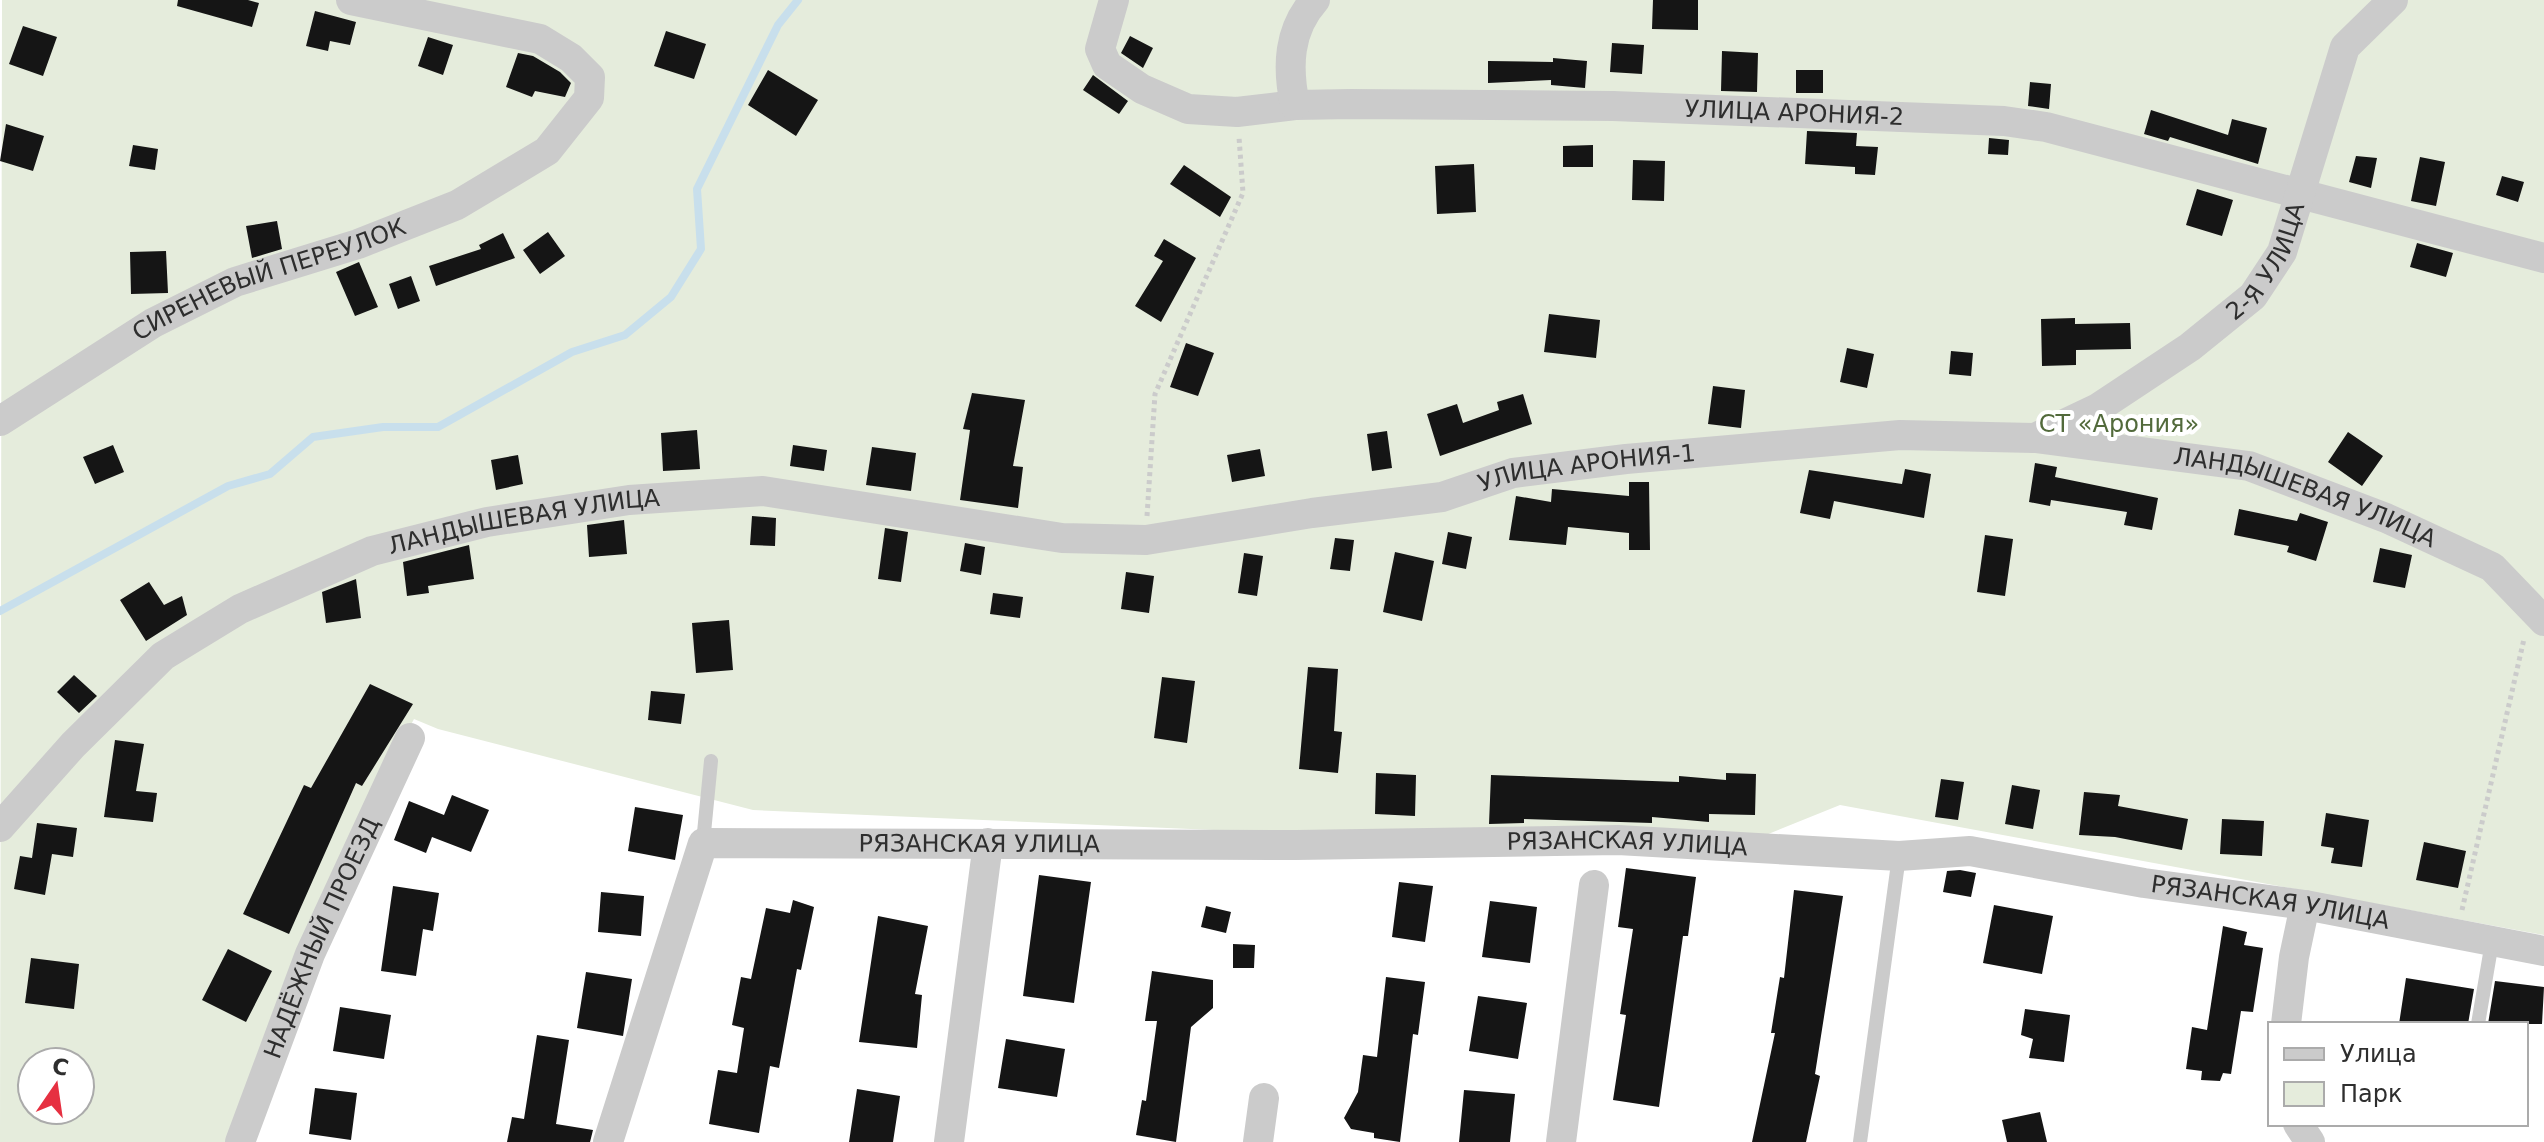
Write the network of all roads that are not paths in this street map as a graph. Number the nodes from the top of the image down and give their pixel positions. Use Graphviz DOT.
graph roads {
  1 [pos="351,0"];
  2 [pos="1114,0"];
  3 [pos="1315,0"];
  4 [pos="2393,0"];
  5 [pos="1295,105"];
  6 [pos="2301,196"];
  7 [pos="2544,258"];
  8 [pos="0,421"];
  9 [pos="2035,438"];
  10 [pos="1146,540"];
  11 [pos="2537,614"];
  12 [pos="410,738"];
  13 [pos="711,761"];
  14 [pos="0,827"];
  15 [pos="703,843"];
  16 [pos="988,843"];
  17 [pos="1899,856"];
  18 [pos="1594,885"];
  19 [pos="2305,905"];
  20 [pos="2492,942"];
  21 [pos="2544,951"];
  22 [pos="2286,1022"];
  23 [pos="2478,1022"];
  24 [pos="1264,1098"];
  25 [pos="240,1142"];
  26 [pos="608,1142"];
  27 [pos="949,1142"];
  28 [pos="1258,1142"];
  29 [pos="1561,1142"];
  30 [pos="1860,1142"];
  1 -- 8 [label="street, СИРЕНЕВЫЙ ПЕРЕУЛОК"];
  2 -- 5 [label="street, УЛИЦА АРОНИЯ-2"];
  3 -- 5 [label="street"];
  4 -- 6 [label="street, 2-Я УЛИЦА"];
  5 -- 6 [label="street, УЛИЦА АРОНИЯ-2"];
  6 -- 7 [label="street, УЛИЦА АРОНИЯ-2"];
  6 -- 9 [label="street, 2-Я УЛИЦА"];
  9 -- 10 [label="street, УЛИЦА АРОНИЯ-1"];
  9 -- 11 [label="street, ЛАНДЫШЕВАЯ УЛИЦА"];
  10 -- 14 [label="street, ЛАНДЫШЕВАЯ УЛИЦА"];
  12 -- 25 [label="street, НАДЁЖНЫЙ ПРОЕЗД"];
  13 -- 15 [label="lane"];
  15 -- 16 [label="street, РЯЗАНСКАЯ УЛИЦА"];
  15 -- 26 [label="street"];
  16 -- 17 [label="street, РЯЗАНСКАЯ УЛИЦА"];
  16 -- 27 [label="street"];
  17 -- 19 [label="street, РЯЗАНСКАЯ УЛИЦА"];
  17 -- 30 [label="lane"];
  18 -- 29 [label="street"];
  19 -- 20 [label="street, РЯЗАНСКАЯ УЛИЦА"];
  19 -- 22 [label="street"];
  20 -- 21 [label="street, РЯЗАНСКАЯ УЛИЦА"];
  20 -- 23 [label="lane"];
  24 -- 28 [label="street"];
}
